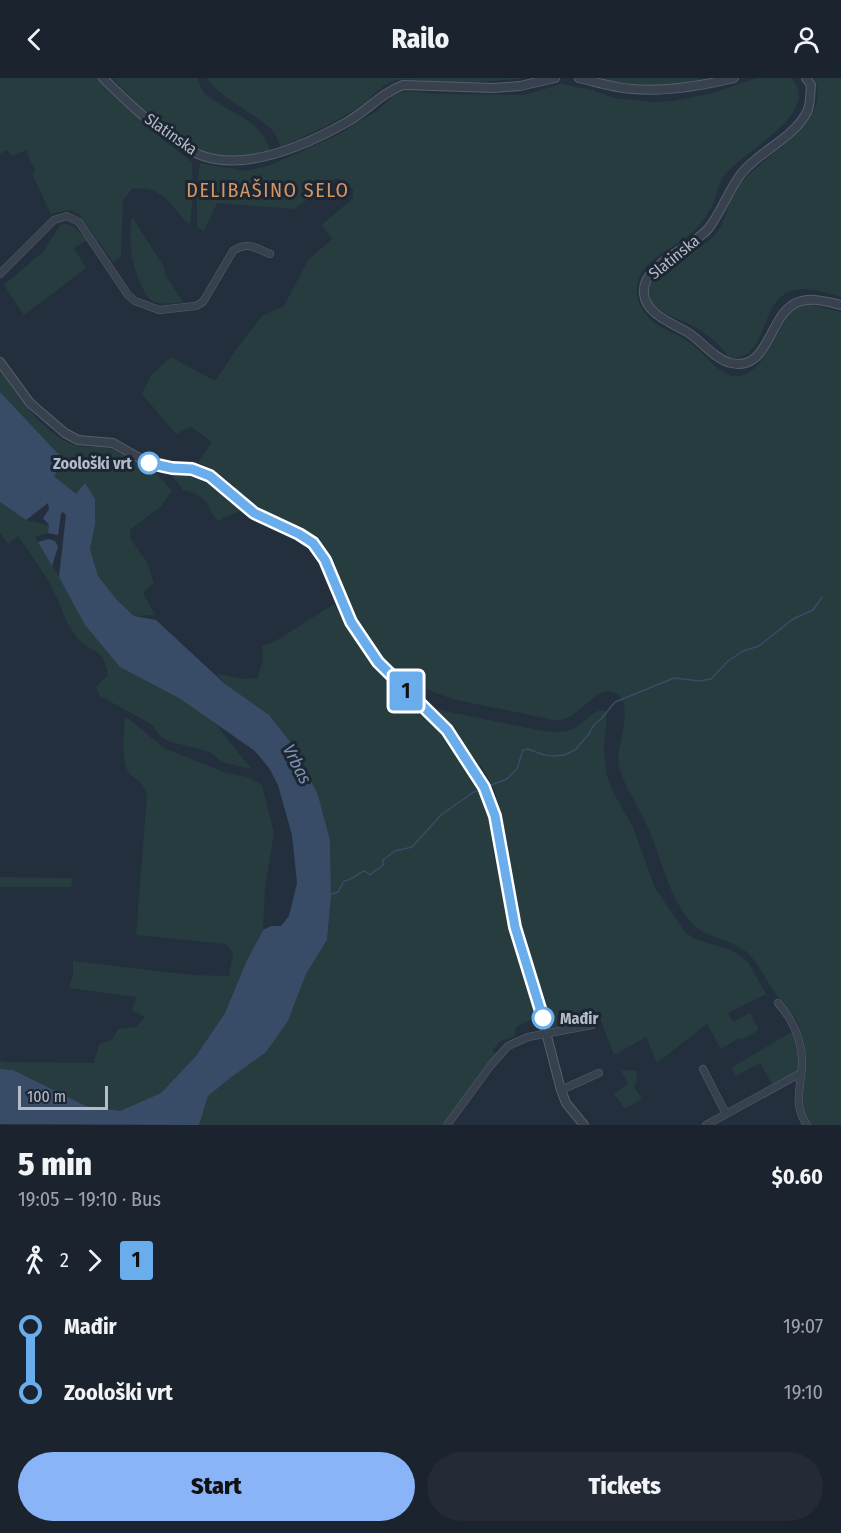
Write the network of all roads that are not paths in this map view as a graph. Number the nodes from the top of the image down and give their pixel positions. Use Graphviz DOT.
graph roads {
  1 [pos="103,78"];
  2 [pos="555,78"];
  3 [pos="579,78"];
  4 [pos="735,78"];
  5 [pos="806,78"];
  6 [pos="270,254"];
  7 [pos="0,274"];
  8 [pos="841,305"];
  9 [pos="0,362"];
  10 [pos="778,1003"];
  11 [pos="592,1025"];
  12 [pos="546,1035"];
  13 [pos="704,1069"];
  14 [pos="599,1073"];
  15 [pos="801,1073"];
  16 [pos="561,1090"];
  17 [pos="726,1114"];
  18 [pos="447,1125"];
  19 [pos="584,1125"];
  20 [pos="706,1125"];
  21 [pos="807,1125"];
  1 -- 2 [label="street, Slatinska"];
  3 -- 4 [label="street"];
  5 -- 8 [label="street, Slatinska"];
  6 -- 7 [label="street"];
  9 -- 12 [label="street"];
  10 -- 15 [label="street"];
  11 -- 12 [label="street"];
  12 -- 16 [label="street"];
  12 -- 18 [label="street"];
  13 -- 17 [label="street"];
  14 -- 16 [label="street"];
  15 -- 17 [label="street"];
  15 -- 21 [label="street"];
  16 -- 19 [label="street"];
  17 -- 20 [label="street"];
}
